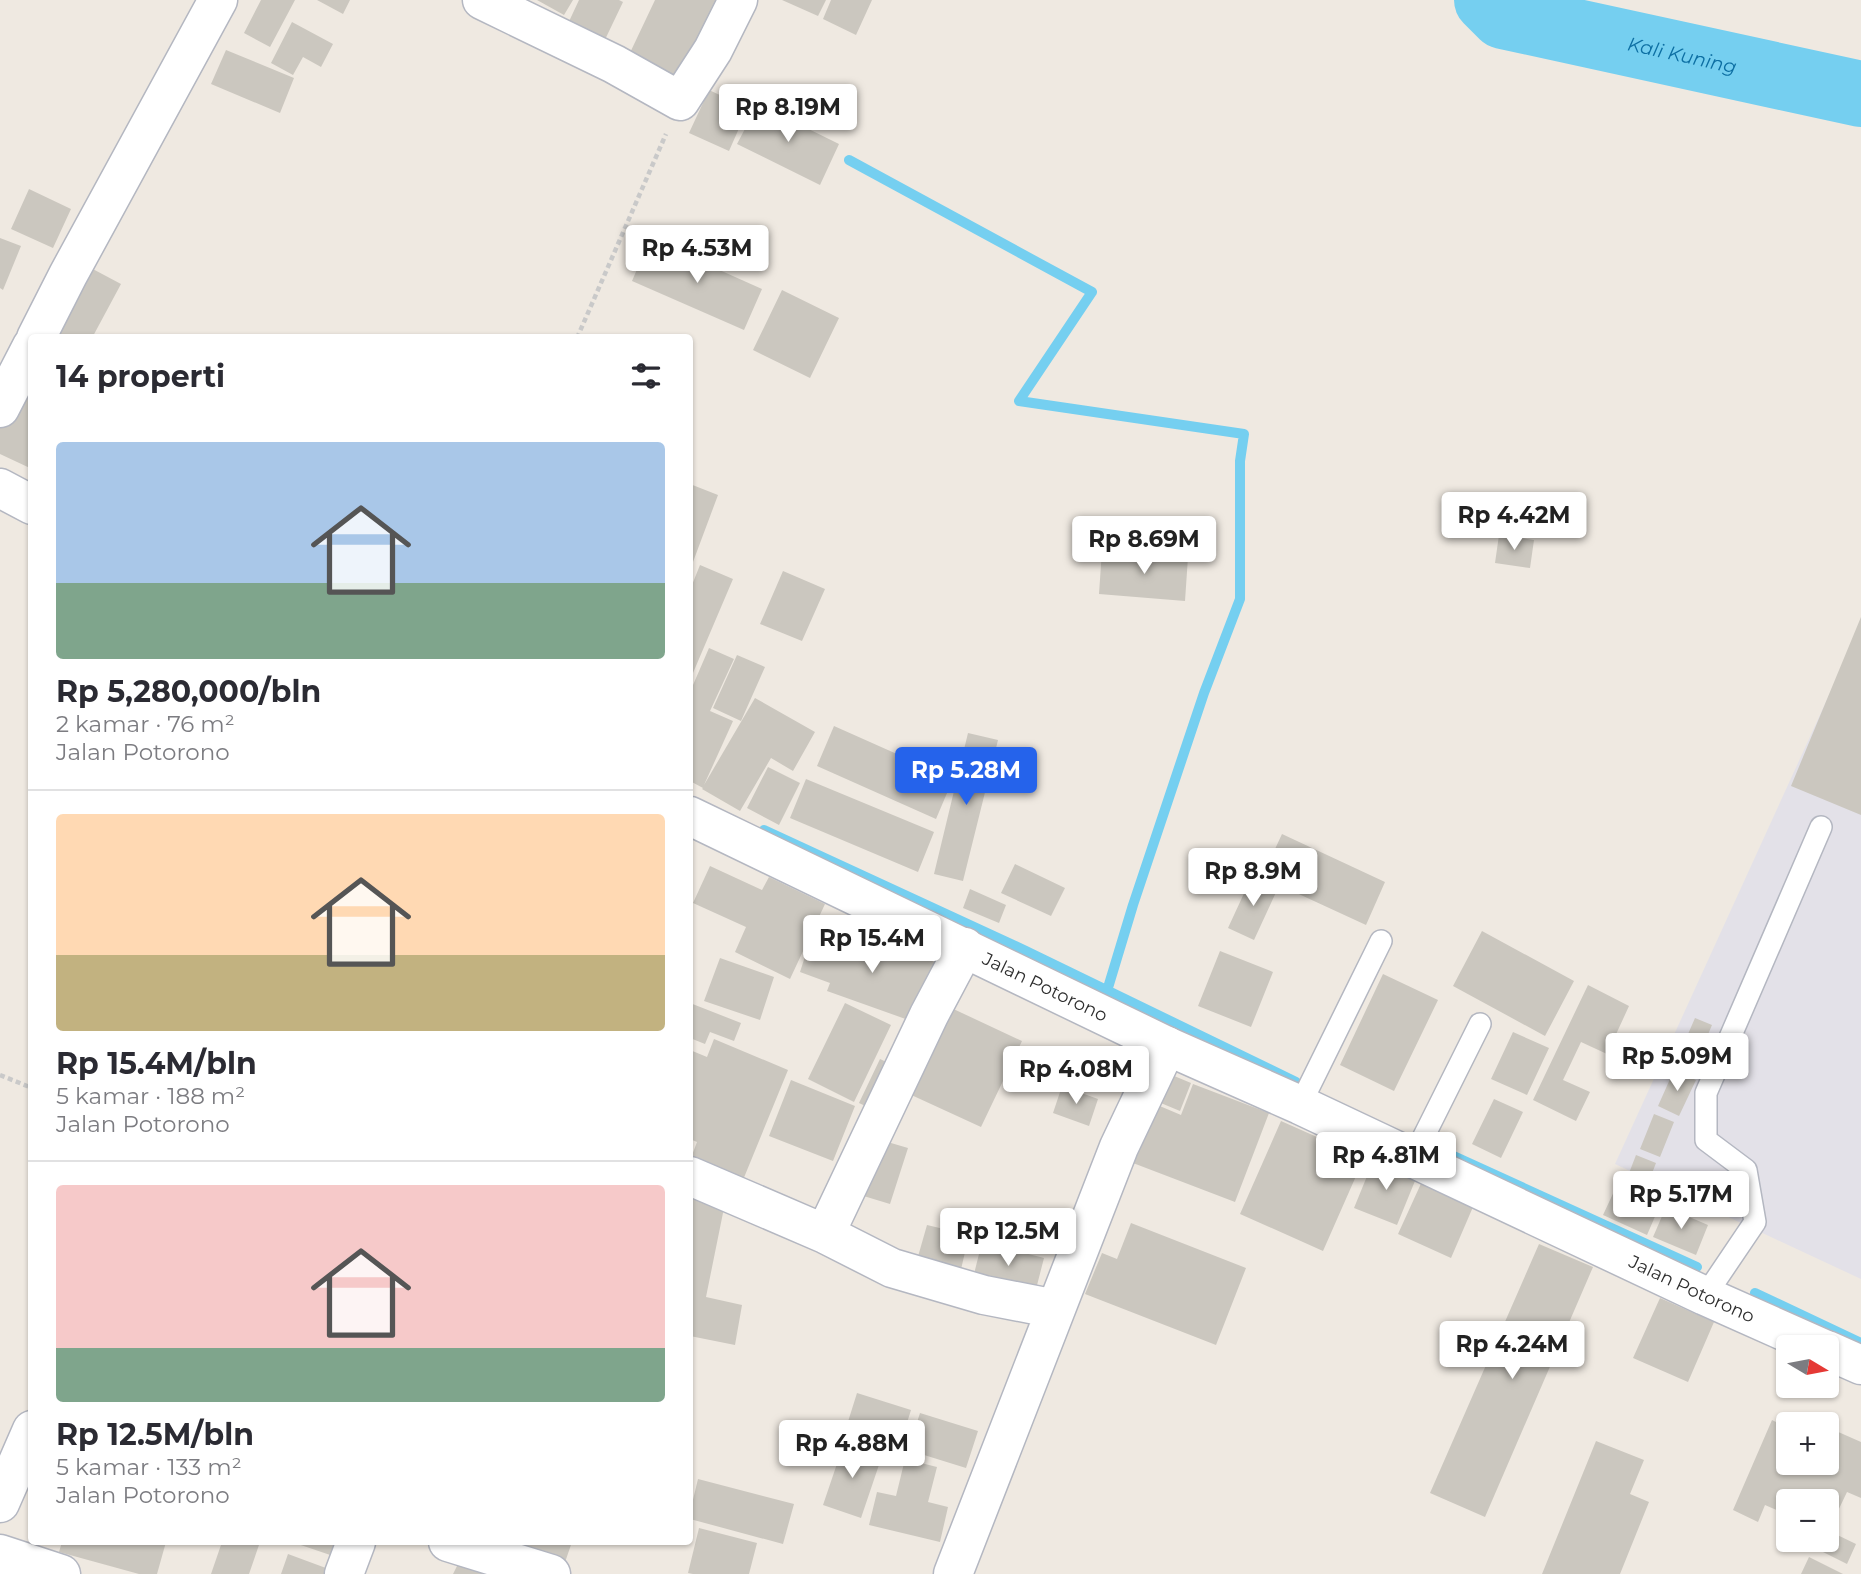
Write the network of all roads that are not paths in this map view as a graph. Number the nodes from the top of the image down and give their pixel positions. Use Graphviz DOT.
graph roads {
  1 [pos="218,0"];
  2 [pos="482,0"];
  3 [pos="738,0"];
  4 [pos="38,334"];
  5 [pos="28,354"];
  6 [pos="0,408"];
  7 [pos="0,488"];
  8 [pos="28,503"];
  9 [pos="693,817"];
  10 [pos="1821,827"];
  11 [pos="1381,941"];
  12 [pos="965,947"];
  13 [pos="1480,1024"];
  14 [pos="1167,1046"];
  15 [pos="1300,1105"];
  16 [pos="1413,1158"];
  17 [pos="693,1177"];
  18 [pos="825,1234"];
  19 [pos="1705,1296"];
  20 [pos="1056,1309"];
  21 [pos="1793,1335"];
  22 [pos="1839,1355"];
  23 [pos="1861,1365"];
  24 [pos="28,1439"];
  25 [pos="0,1503"];
  26 [pos="354,1545"];
  27 [pos="458,1545"];
  28 [pos="0,1553"];
  29 [pos="61,1574"];
  30 [pos="344,1574"];
  31 [pos="551,1574"];
  32 [pos="953,1574"];
  1 -- 4 [label="street"];
  2 -- 3 [label="street"];
  5 -- 6 [label="street"];
  7 -- 8 [label="street"];
  9 -- 12 [label="street, Jalan Potorono"];
  10 -- 19 [label="lane"];
  11 -- 15 [label="lane"];
  12 -- 14 [label="street, Jalan Potorono"];
  12 -- 18 [label="street"];
  13 -- 16 [label="lane"];
  14 -- 15 [label="street, Jalan Potorono"];
  14 -- 20 [label="street"];
  15 -- 16 [label="street, Jalan Potorono"];
  16 -- 19 [label="street, Jalan Potorono"];
  17 -- 18 [label="street"];
  18 -- 20 [label="street"];
  19 -- 21 [label="street, Jalan Potorono"];
  20 -- 32 [label="street"];
  22 -- 23 [label="street, Jalan Potorono"];
  24 -- 25 [label="street"];
  26 -- 30 [label="street"];
  27 -- 31 [label="street"];
  28 -- 29 [label="street"];
}
